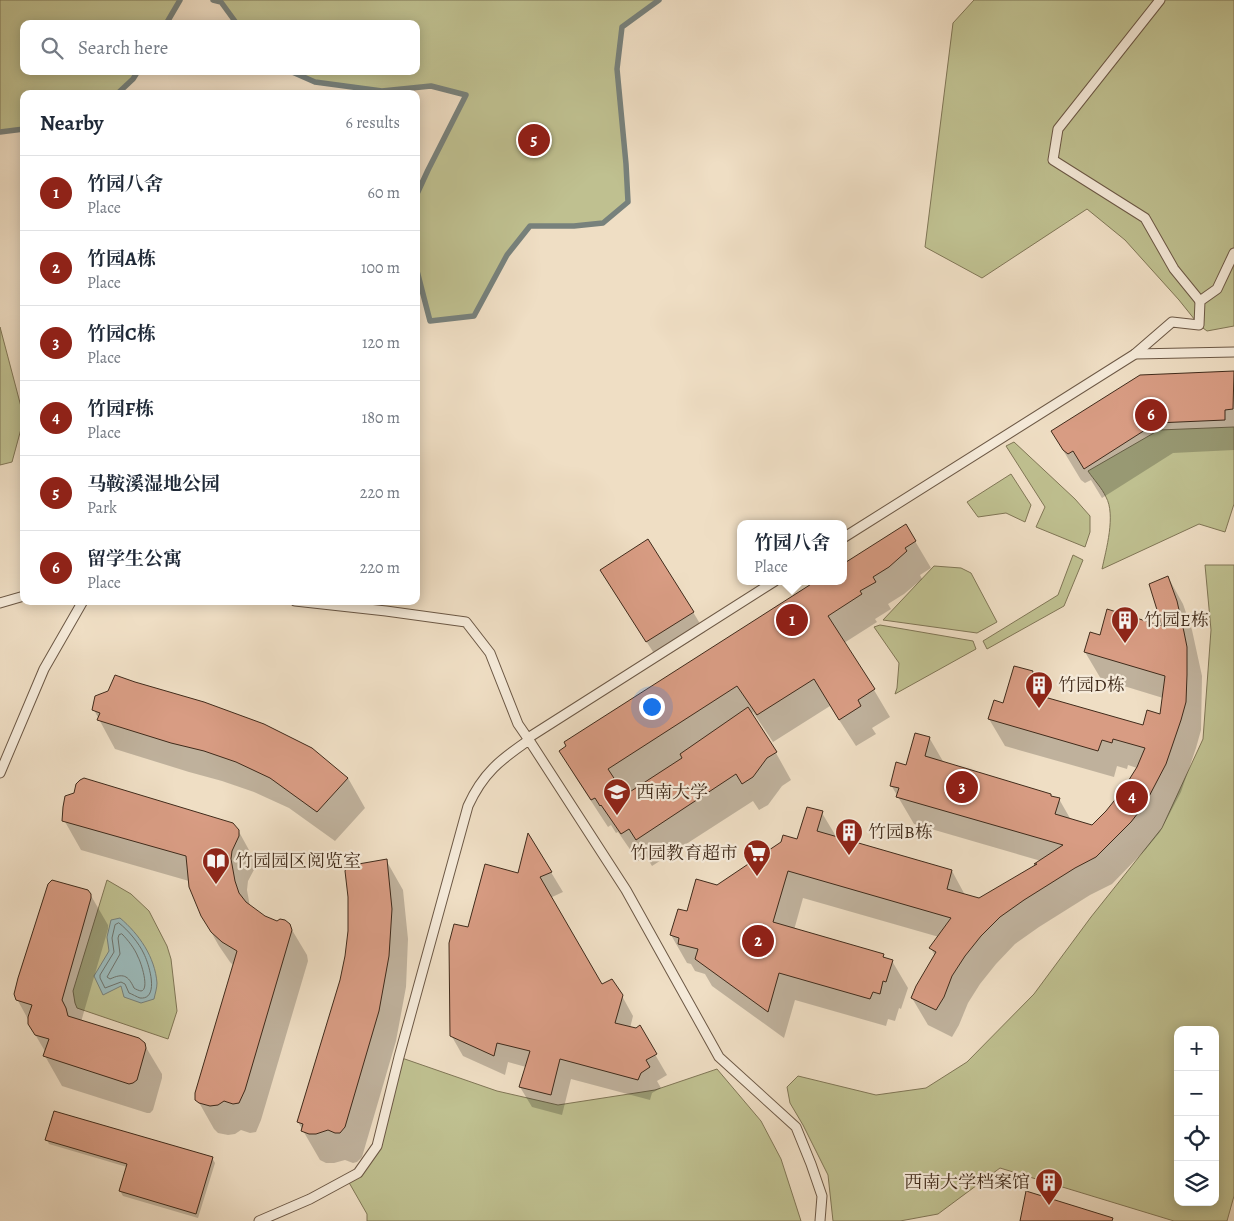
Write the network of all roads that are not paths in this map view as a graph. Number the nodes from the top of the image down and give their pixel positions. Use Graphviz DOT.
graph roads {
  1 [pos="1160,0"];
  2 [pos="1234,253"];
  3 [pos="1200,301"];
  4 [pos="1234,352"];
  5 [pos="1135,354"];
  6 [pos="847,535"];
  7 [pos="769,585"];
  8 [pos="20,597"];
  9 [pos="0,603"];
  10 [pos="81,605"];
  11 [pos="331,605"];
  12 [pos="528,739"];
  13 [pos="0,773"];
  14 [pos="259,1221"];
  15 [pos="820,1221"];
  1 -- 3 [label="lane"];
  2 -- 3 [label="lane"];
  3 -- 5 [label="lane"];
  4 -- 5 [label="lane"];
  5 -- 6 [label="lane"];
  7 -- 12 [label="lane"];
  8 -- 9 [label="lane"];
  10 -- 13 [label="lane"];
  11 -- 12 [label="lane"];
  12 -- 14 [label="lane"];
  12 -- 15 [label="lane"];
}
